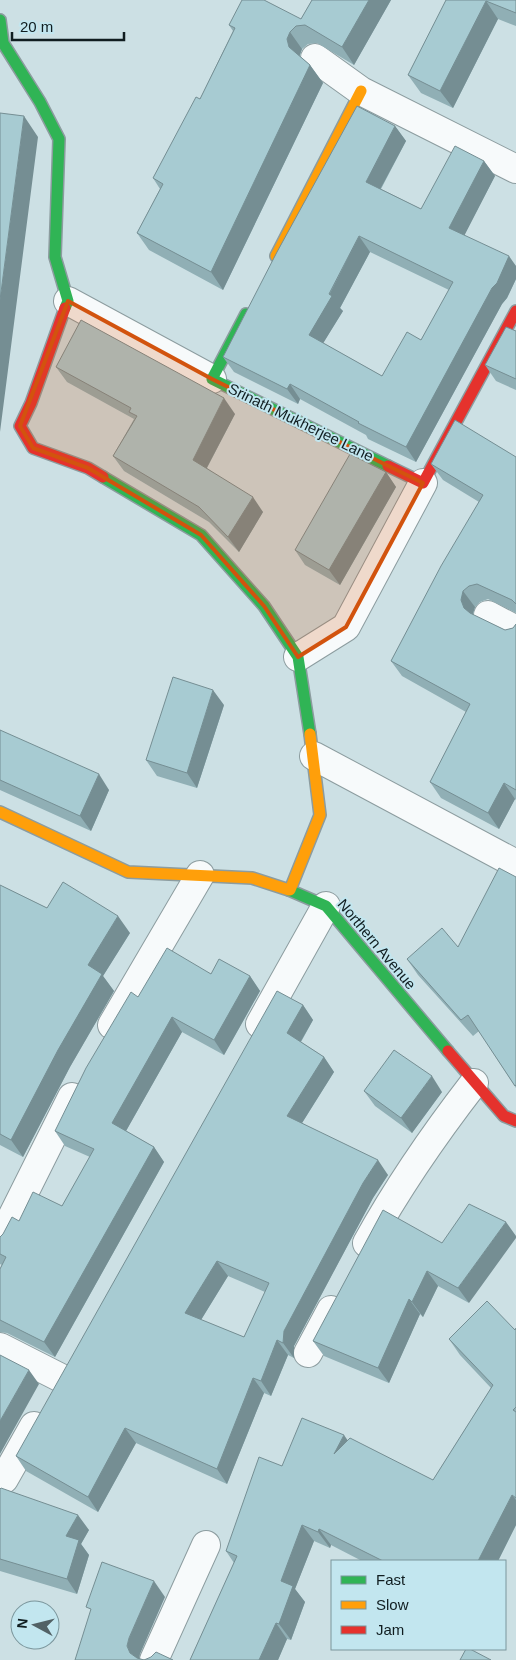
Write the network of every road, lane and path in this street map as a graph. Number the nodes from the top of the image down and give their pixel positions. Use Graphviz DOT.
graph roads {
  1 [pos="0,20"];
  2 [pos="315,58"];
  3 [pos="361,91"];
  4 [pos="516,169"];
  5 [pos="271,265"];
  6 [pos="253,300"];
  7 [pos="68,301"];
  8 [pos="516,311"];
  9 [pos="212,378"];
  10 [pos="423,483"];
  11 [pos="488,615"];
  12 [pos="516,630"];
  13 [pos="298,657"];
  14 [pos="314,756"];
  15 [pos="0,812"];
  16 [pos="516,864"];
  17 [pos="200,875"];
  18 [pos="290,890"];
  19 [pos="326,906"];
  20 [pos="249,1044"];
  21 [pos="98,1050"];
  22 [pos="83,1075"];
  23 [pos="474,1083"];
  24 [pos="516,1121"];
  25 [pos="0,1241"];
  26 [pos="355,1266"];
  27 [pos="341,1292"];
  28 [pos="0,1347"];
  29 [pos="76,1353"];
  30 [pos="308,1353"];
  31 [pos="61,1378"];
  32 [pos="0,1477"];
  33 [pos="206,1545"];
  34 [pos="154,1660"];
  1 -- 7 [label="street"];
  2 -- 3 [label="street"];
  3 -- 4 [label="street"];
  3 -- 5 [label="street"];
  6 -- 9 [label="street, Srinath Mukherjee Lane"];
  7 -- 9 [label="street"];
  7 -- 13 [label="street"];
  8 -- 10 [label="street"];
  9 -- 10 [label="street, Srinath Mukherjee Lane"];
  10 -- 13 [label="street"];
  11 -- 12 [label="street"];
  13 -- 14 [label="street"];
  14 -- 16 [label="street"];
  14 -- 18 [label="street"];
  15 -- 17 [label="street, Northern Avenue"];
  17 -- 18 [label="street, Northern Avenue"];
  17 -- 21 [label="street"];
  18 -- 19 [label="street, Northern Avenue"];
  19 -- 20 [label="street"];
  19 -- 23 [label="street, Northern Avenue"];
  22 -- 25 [label="street"];
  23 -- 24 [label="street, Northern Avenue"];
  23 -- 26 [label="street"];
  27 -- 30 [label="street"];
  28 -- 31 [label="street"];
  29 -- 31 [label="street"];
  31 -- 32 [label="street"];
  33 -- 34 [label="street"];
}
